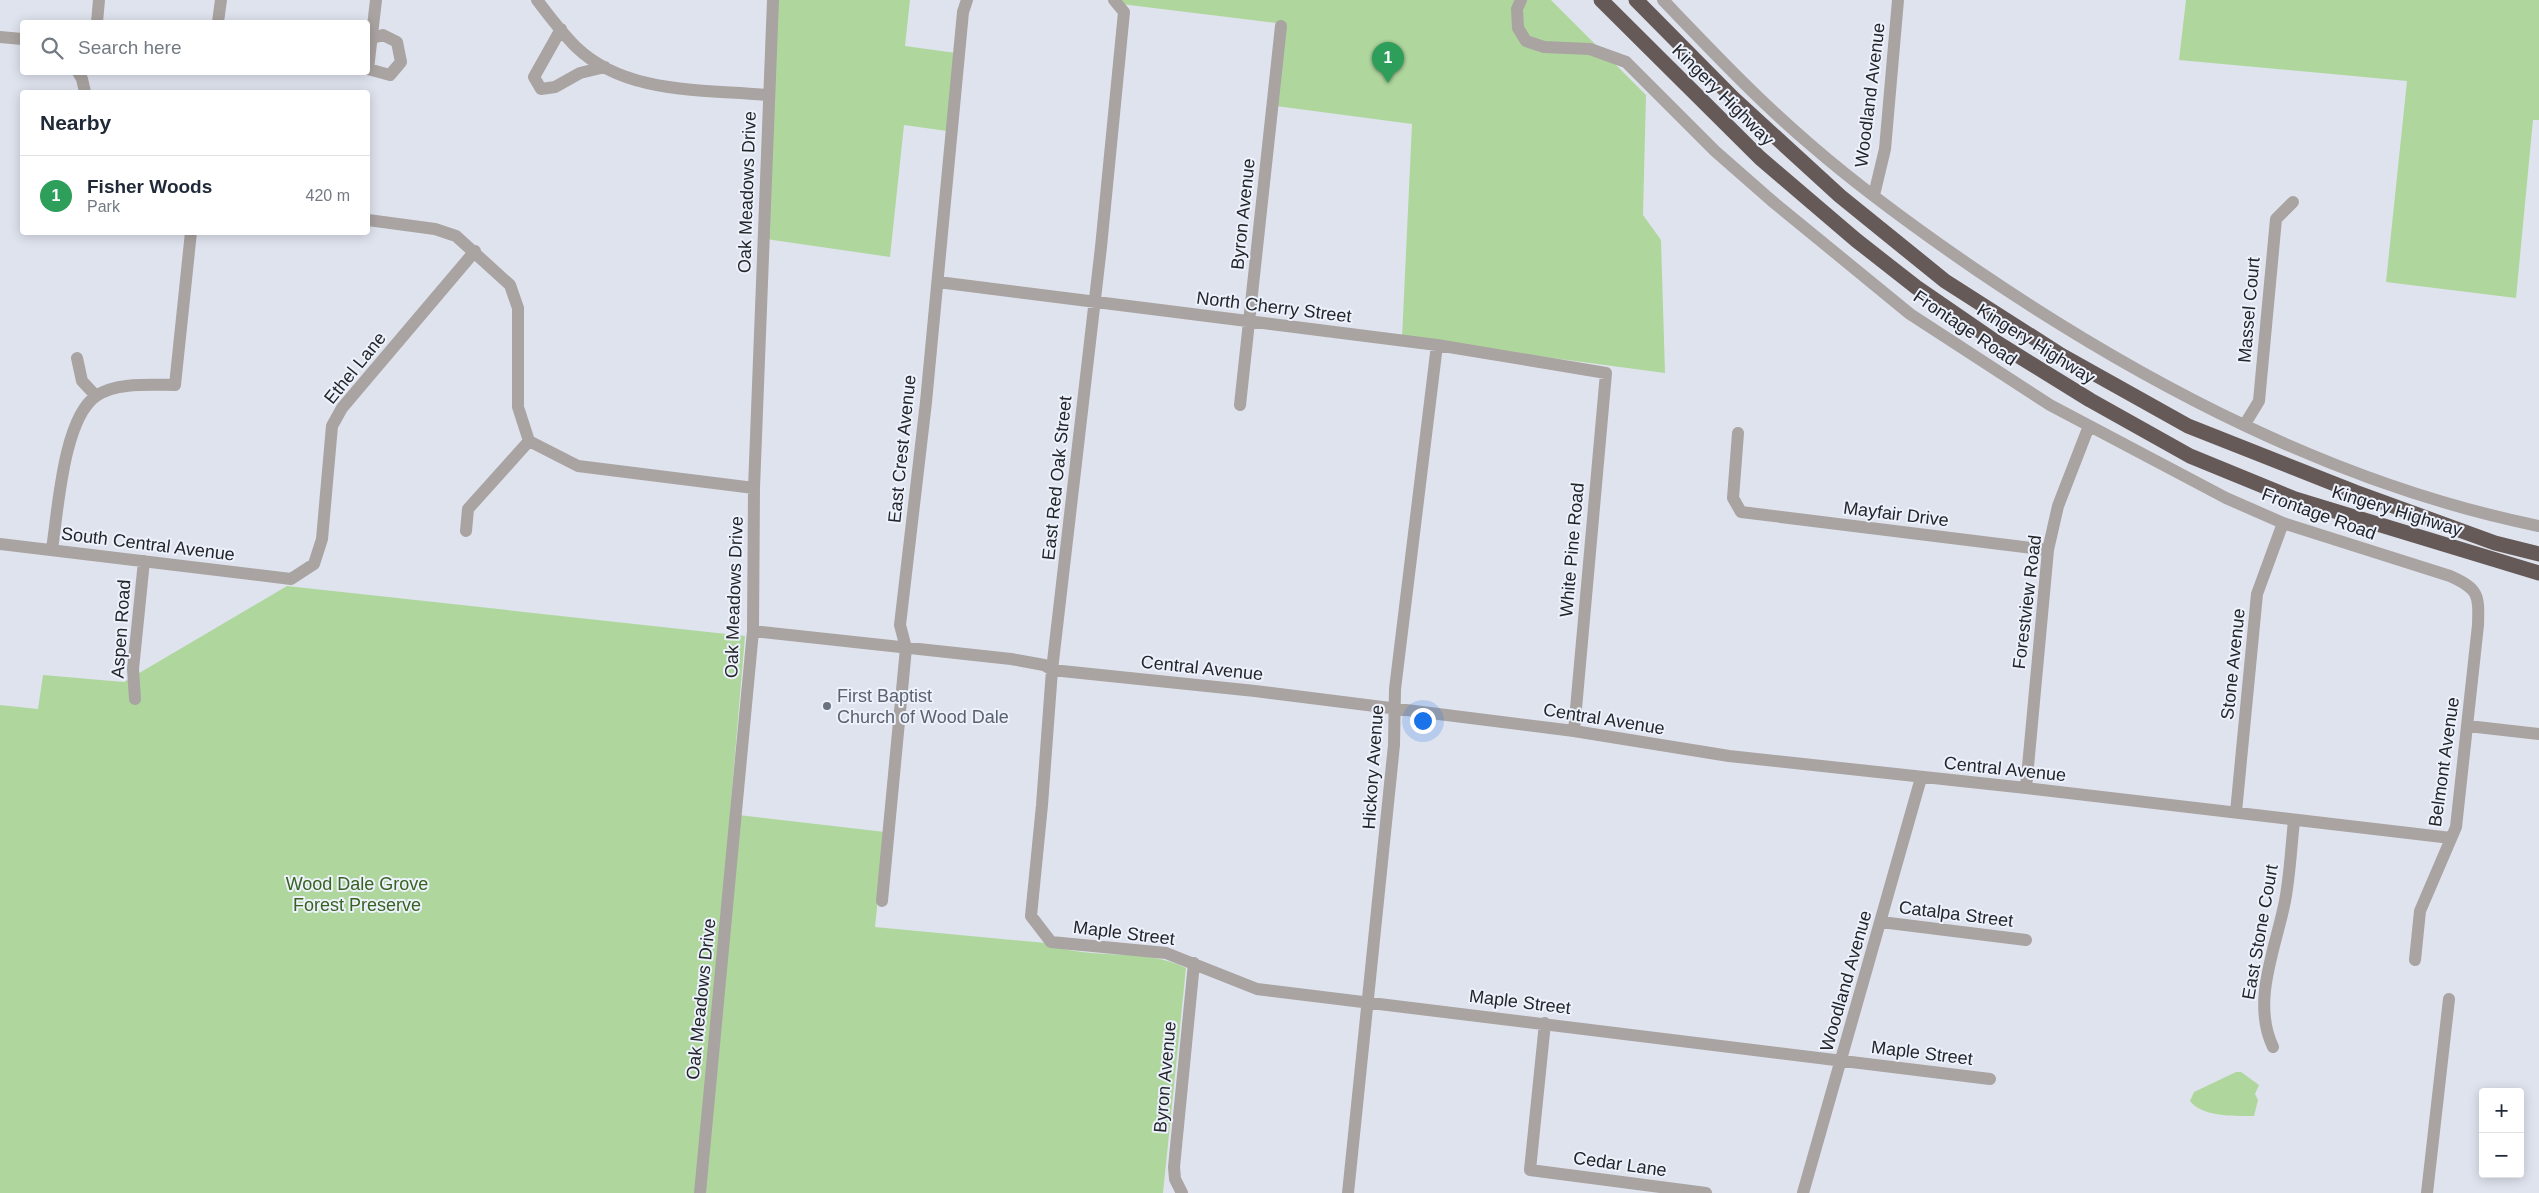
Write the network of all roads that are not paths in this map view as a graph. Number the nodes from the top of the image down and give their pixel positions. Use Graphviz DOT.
graph roads {
  1 [pos="99,0"];
  2 [pos="221,0"];
  3 [pos="376,0"];
  4 [pos="537,0"];
  5 [pos="772,0"];
  6 [pos="967,0"];
  7 [pos="1114,0"];
  8 [pos="1521,0"];
  9 [pos="1601,0"];
  10 [pos="1636,0"];
  11 [pos="1663,0"];
  12 [pos="1898,0"];
  13 [pos="97,20"];
  14 [pos="218,20"];
  15 [pos="1281,26"];
  16 [pos="561,29"];
  17 [pos="0,37"];
  18 [pos="372,38"];
  19 [pos="20,39"];
  20 [pos="605,67"];
  21 [pos="80,75"];
  22 [pos="85,90"];
  23 [pos="767,95"];
  24 [pos="1874,194"];
  25 [pos="2292,202"];
  26 [pos="370,220"];
  27 [pos="191,235"];
  28 [pos="475,251"];
  29 [pos="938,282"];
  30 [pos="1094,303"];
  31 [pos="1250,321"];
  32 [pos="1437,345"];
  33 [pos="77,358"];
  34 [pos="1606,373"];
  35 [pos="96,396"];
  36 [pos="1240,405"];
  37 [pos="2245,424"];
  38 [pos="2089,426"];
  39 [pos="1738,433"];
  40 [pos="529,441"];
  41 [pos="754,488"];
  42 [pos="2283,522"];
  43 [pos="2539,526"];
  44 [pos="466,531"];
  45 [pos="2495,543"];
  46 [pos="0,544"];
  47 [pos="52,549"];
  48 [pos="2539,549"];
  49 [pos="2048,550"];
  50 [pos="2539,554"];
  51 [pos="144,561"];
  52 [pos="2539,573"];
  53 [pos="291,579"];
  54 [pos="2476,592"];
  55 [pos="753,630"];
  56 [pos="906,648"];
  57 [pos="1052,670"];
  58 [pos="135,699"];
  59 [pos="1396,710"];
  60 [pos="2468,726"];
  61 [pos="1574,731"];
  62 [pos="2539,734"];
  63 [pos="1921,778"];
  64 [pos="2026,788"];
  65 [pos="2236,812"];
  66 [pos="2294,821"];
  67 [pos="2451,838"];
  68 [pos="882,902"];
  69 [pos="1881,922"];
  70 [pos="2026,940"];
  71 [pos="1051,942"];
  72 [pos="2415,960"];
  73 [pos="1194,963"];
  74 [pos="2449,999"];
  75 [pos="1369,1002"];
  76 [pos="1546,1023"];
  77 [pos="2273,1047"];
  78 [pos="1842,1060"];
  79 [pos="1990,1079"];
  80 [pos="700,1193"];
  81 [pos="1182,1193"];
  82 [pos="1348,1193"];
  83 [pos="1706,1193"];
  84 [pos="1803,1193"];
  85 [pos="2427,1193"];
  1 -- 13 [label="street"];
  2 -- 14 [label="street"];
  3 -- 18 [label="street"];
  4 -- 16 [label="street"];
  5 -- 23 [label="street, Oak Meadows Drive"];
  6 -- 29 [label="street, East Crest Avenue"];
  7 -- 30 [label="street, East Red Oak Street"];
  8 -- 38 [label="street, Frontage Road"];
  9 -- 52 [label="highway, Kingery Highway"];
  10 -- 45 [label="highway, Kingery Highway"];
  11 -- 24 [label="street"];
  12 -- 24 [label="street, Woodland Avenue"];
  15 -- 31 [label="street, Byron Avenue"];
  16 -- 20 [label="street"];
  16 -- 20 [label="street"];
  17 -- 19 [label="street"];
  20 -- 23 [label="street"];
  21 -- 22 [label="street"];
  23 -- 41 [label="street, Oak Meadows Drive"];
  24 -- 37 [label="street"];
  25 -- 37 [label="street, Massel Court"];
  26 -- 28 [label="street"];
  27 -- 35 [label="street"];
  28 -- 40 [label="street"];
  28 -- 53 [label="street, Ethel Lane"];
  29 -- 30 [label="street, North Cherry Street"];
  29 -- 56 [label="street, East Crest Avenue"];
  30 -- 31 [label="street, North Cherry Street"];
  30 -- 57 [label="street, East Red Oak Street"];
  31 -- 32 [label="street, North Cherry Street"];
  31 -- 36 [label="street, Byron Avenue"];
  32 -- 34 [label="street, North Cherry Street"];
  32 -- 59 [label="street, Hickory Avenue"];
  33 -- 35 [label="street"];
  34 -- 61 [label="street, White Pine Road"];
  35 -- 47 [label="street"];
  37 -- 43 [label="street"];
  38 -- 42 [label="street, Frontage Road"];
  38 -- 49 [label="street, Forestview Road"];
  39 -- 49 [label="street, Mayfair Drive"];
  40 -- 41 [label="street"];
  40 -- 44 [label="street"];
  41 -- 55 [label="street, Oak Meadows Drive"];
  42 -- 54 [label="street, Frontage Road"];
  42 -- 65 [label="street, Stone Avenue"];
  45 -- 48 [label="highway"];
  45 -- 50 [label="highway, Kingery Highway"];
  46 -- 47 [label="street, South Central Avenue"];
  47 -- 51 [label="street, South Central Avenue"];
  49 -- 64 [label="street, Forestview Road"];
  51 -- 53 [label="street, South Central Avenue"];
  51 -- 58 [label="street, Aspen Road"];
  54 -- 60 [label="street, Belmont Avenue"];
  55 -- 56 [label="street, Central Avenue"];
  55 -- 80 [label="street, Oak Meadows Drive"];
  56 -- 57 [label="street, Central Avenue"];
  56 -- 68 [label="street, East Crest Avenue"];
  57 -- 59 [label="street, Central Avenue"];
  57 -- 71 [label="street, East Red Oak Street"];
  59 -- 61 [label="street, Central Avenue"];
  59 -- 75 [label="street, Hickory Avenue"];
  60 -- 62 [label="street"];
  60 -- 67 [label="street, Belmont Avenue"];
  61 -- 63 [label="street, Central Avenue"];
  63 -- 64 [label="street, Central Avenue"];
  63 -- 69 [label="street, Woodland Avenue"];
  64 -- 65 [label="street, Central Avenue"];
  65 -- 66 [label="street, Central Avenue"];
  66 -- 67 [label="street, Central Avenue"];
  66 -- 77 [label="street, East Stone Court"];
  67 -- 72 [label="street, Belmont Avenue"];
  69 -- 70 [label="street, Catalpa Street"];
  69 -- 78 [label="street, Woodland Avenue"];
  71 -- 73 [label="street, Maple Street"];
  73 -- 75 [label="street, Maple Street"];
  73 -- 81 [label="street, Byron Avenue"];
  74 -- 85 [label="street"];
  75 -- 76 [label="street, Maple Street"];
  75 -- 82 [label="street, Hickory Avenue"];
  76 -- 78 [label="street, Maple Street"];
  76 -- 83 [label="street, Cedar Lane"];
  78 -- 79 [label="street, Maple Street"];
  78 -- 84 [label="street, Woodland Avenue"];
}
